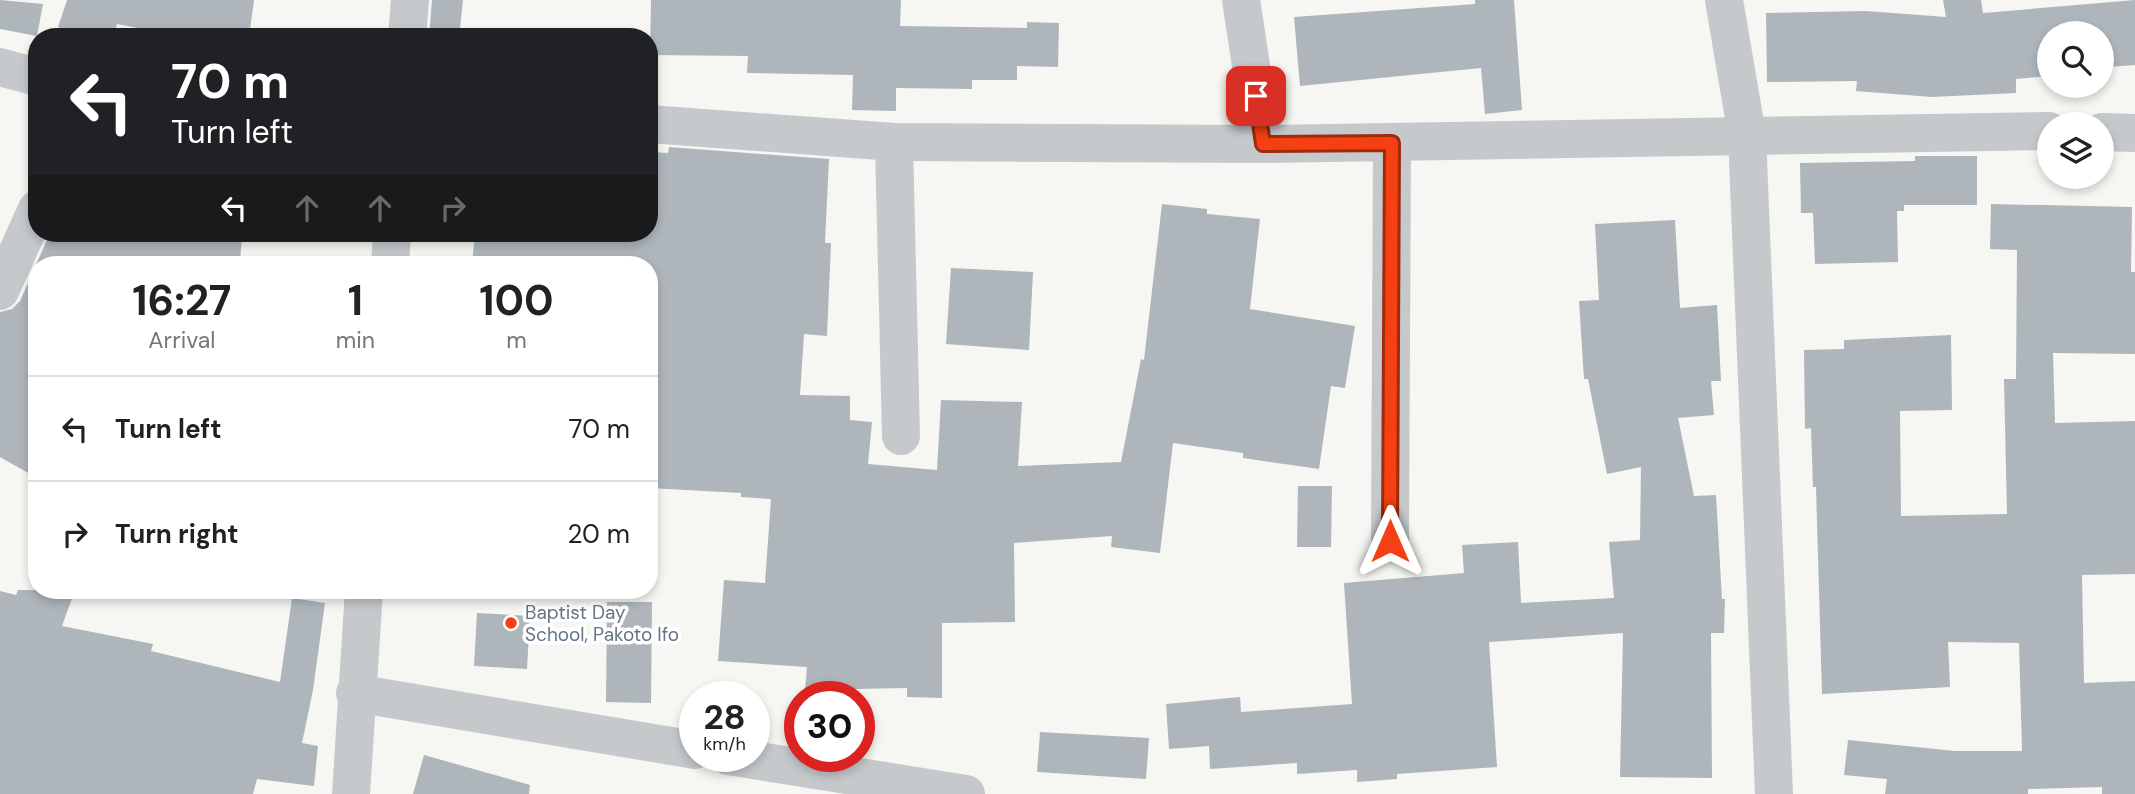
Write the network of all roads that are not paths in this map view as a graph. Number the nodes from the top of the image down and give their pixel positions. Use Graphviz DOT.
graph roads {
  1 [pos="410,0"];
  2 [pos="1241,0"];
  3 [pos="1724,0"];
  4 [pos="408,28"];
  5 [pos="0,67"];
  6 [pos="28,75"];
  7 [pos="658,125"];
  8 [pos="2037,131"];
  9 [pos="2114,132"];
  10 [pos="2135,133"];
  11 [pos="1747,135"];
  12 [pos="894,142"];
  13 [pos="1392,143"];
  14 [pos="1263,144"];
  15 [pos="28,229"];
  16 [pos="0,291"];
  17 [pos="901,436"];
  18 [pos="1390,541"];
  19 [pos="363,599"];
  20 [pos="355,693"];
  21 [pos="679,747"];
  22 [pos="770,763"];
  23 [pos="351,794"];
  24 [pos="966,794"];
  25 [pos="1774,794"];
  1 -- 4 [label="street"];
  2 -- 14 [label="street"];
  3 -- 11 [label="street"];
  5 -- 6 [label="street"];
  7 -- 12 [label="street"];
  8 -- 11 [label="street"];
  9 -- 10 [label="street"];
  11 -- 13 [label="street"];
  11 -- 25 [label="street"];
  12 -- 14 [label="street"];
  12 -- 17 [label="street"];
  13 -- 14 [label="street"];
  13 -- 18 [label="street"];
  15 -- 16 [label="street"];
  19 -- 20 [label="street"];
  20 -- 21 [label="street"];
  20 -- 23 [label="street"];
  22 -- 24 [label="street"];
}
